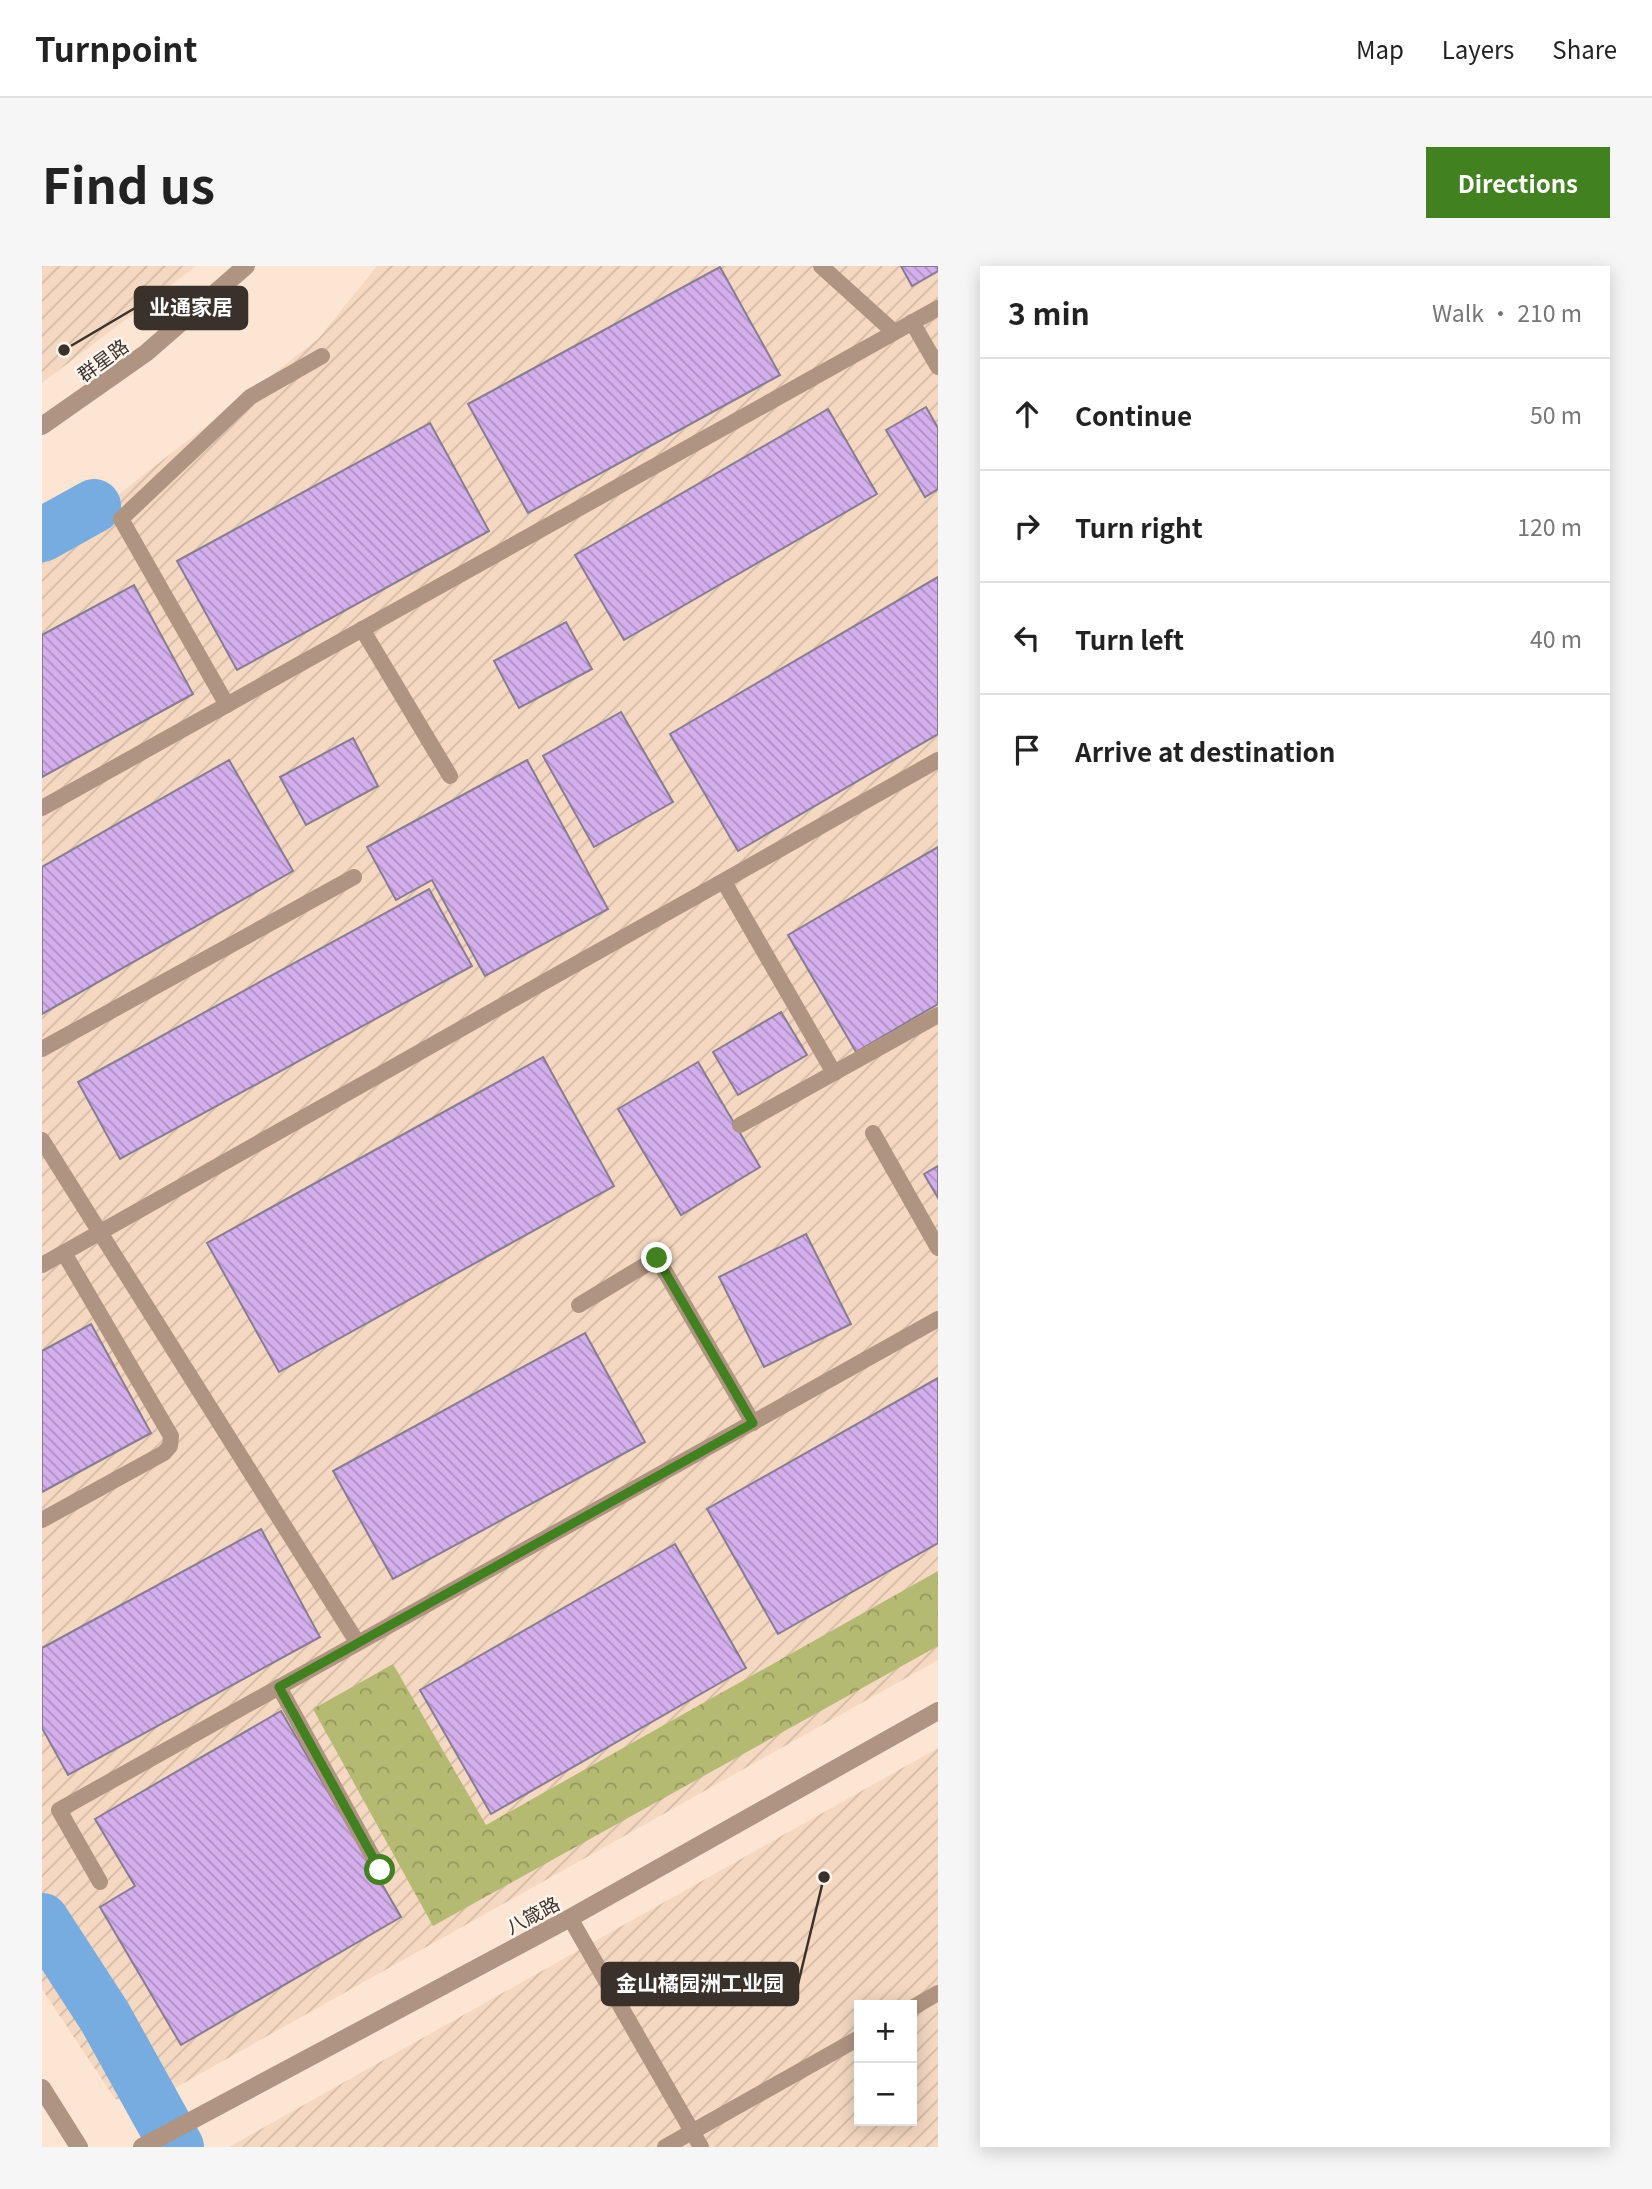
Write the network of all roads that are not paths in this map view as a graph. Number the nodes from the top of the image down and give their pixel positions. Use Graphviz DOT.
graph roads {
  1 [pos="246,266"];
  2 [pos="821,266"];
  3 [pos="938,308"];
  4 [pos="912,322"];
  5 [pos="894,332"];
  6 [pos="322,356"];
  7 [pos="938,366"];
  8 [pos="42,426"];
  9 [pos="362,629"];
  10 [pos="227,705"];
  11 [pos="938,760"];
  12 [pos="450,776"];
  13 [pos="42,808"];
  14 [pos="354,877"];
  15 [pos="724,881"];
  16 [pos="938,1015"];
  17 [pos="42,1049"];
  18 [pos="834,1073"];
  19 [pos="740,1125"];
  20 [pos="873,1133"];
  21 [pos="42,1140"];
  22 [pos="100,1233"];
  23 [pos="938,1248"];
  24 [pos="64,1253"];
  25 [pos="42,1265"];
  26 [pos="579,1305"];
  27 [pos="938,1319"];
  28 [pos="753,1423"];
  29 [pos="42,1520"];
  30 [pos="357,1642"];
  31 [pos="279,1687"];
  32 [pos="938,1711"];
  33 [pos="380,1870"];
  34 [pos="100,1882"];
  35 [pos="570,1918"];
  36 [pos="938,1993"];
  37 [pos="917,2005"];
  38 [pos="854,2041"];
  39 [pos="42,2088"];
  40 [pos="692,2131"];
  41 [pos="79,2147"];
  42 [pos="143,2147"];
  43 [pos="665,2147"];
  44 [pos="701,2147"];
  1 -- 8 [label="street, 群星路"];
  2 -- 5 [label="lane"];
  3 -- 4 [label="lane"];
  4 -- 5 [label="lane"];
  4 -- 7 [label="lane"];
  5 -- 9 [label="lane"];
  6 -- 10 [label="lane"];
  9 -- 10 [label="lane"];
  9 -- 12 [label="lane"];
  10 -- 13 [label="lane"];
  11 -- 15 [label="lane"];
  14 -- 17 [label="lane"];
  15 -- 18 [label="lane"];
  15 -- 22 [label="lane"];
  16 -- 18 [label="lane"];
  18 -- 19 [label="lane"];
  20 -- 23 [label="lane"];
  21 -- 22 [label="lane"];
  22 -- 24 [label="lane"];
  22 -- 30 [label="lane"];
  24 -- 25 [label="lane"];
  24 -- 29 [label="lane"];
  26 -- 28 [label="lane"];
  27 -- 28 [label="lane"];
  28 -- 30 [label="lane"];
  30 -- 31 [label="lane"];
  31 -- 33 [label="lane"];
  31 -- 34 [label="lane"];
  32 -- 35 [label="street, 八箴路"];
  35 -- 40 [label="lane"];
  35 -- 42 [label="street, 八箴路"];
  36 -- 37 [label="lane"];
  38 -- 40 [label="lane"];
  39 -- 41 [label="street"];
  40 -- 43 [label="lane"];
  40 -- 44 [label="lane"];
}
